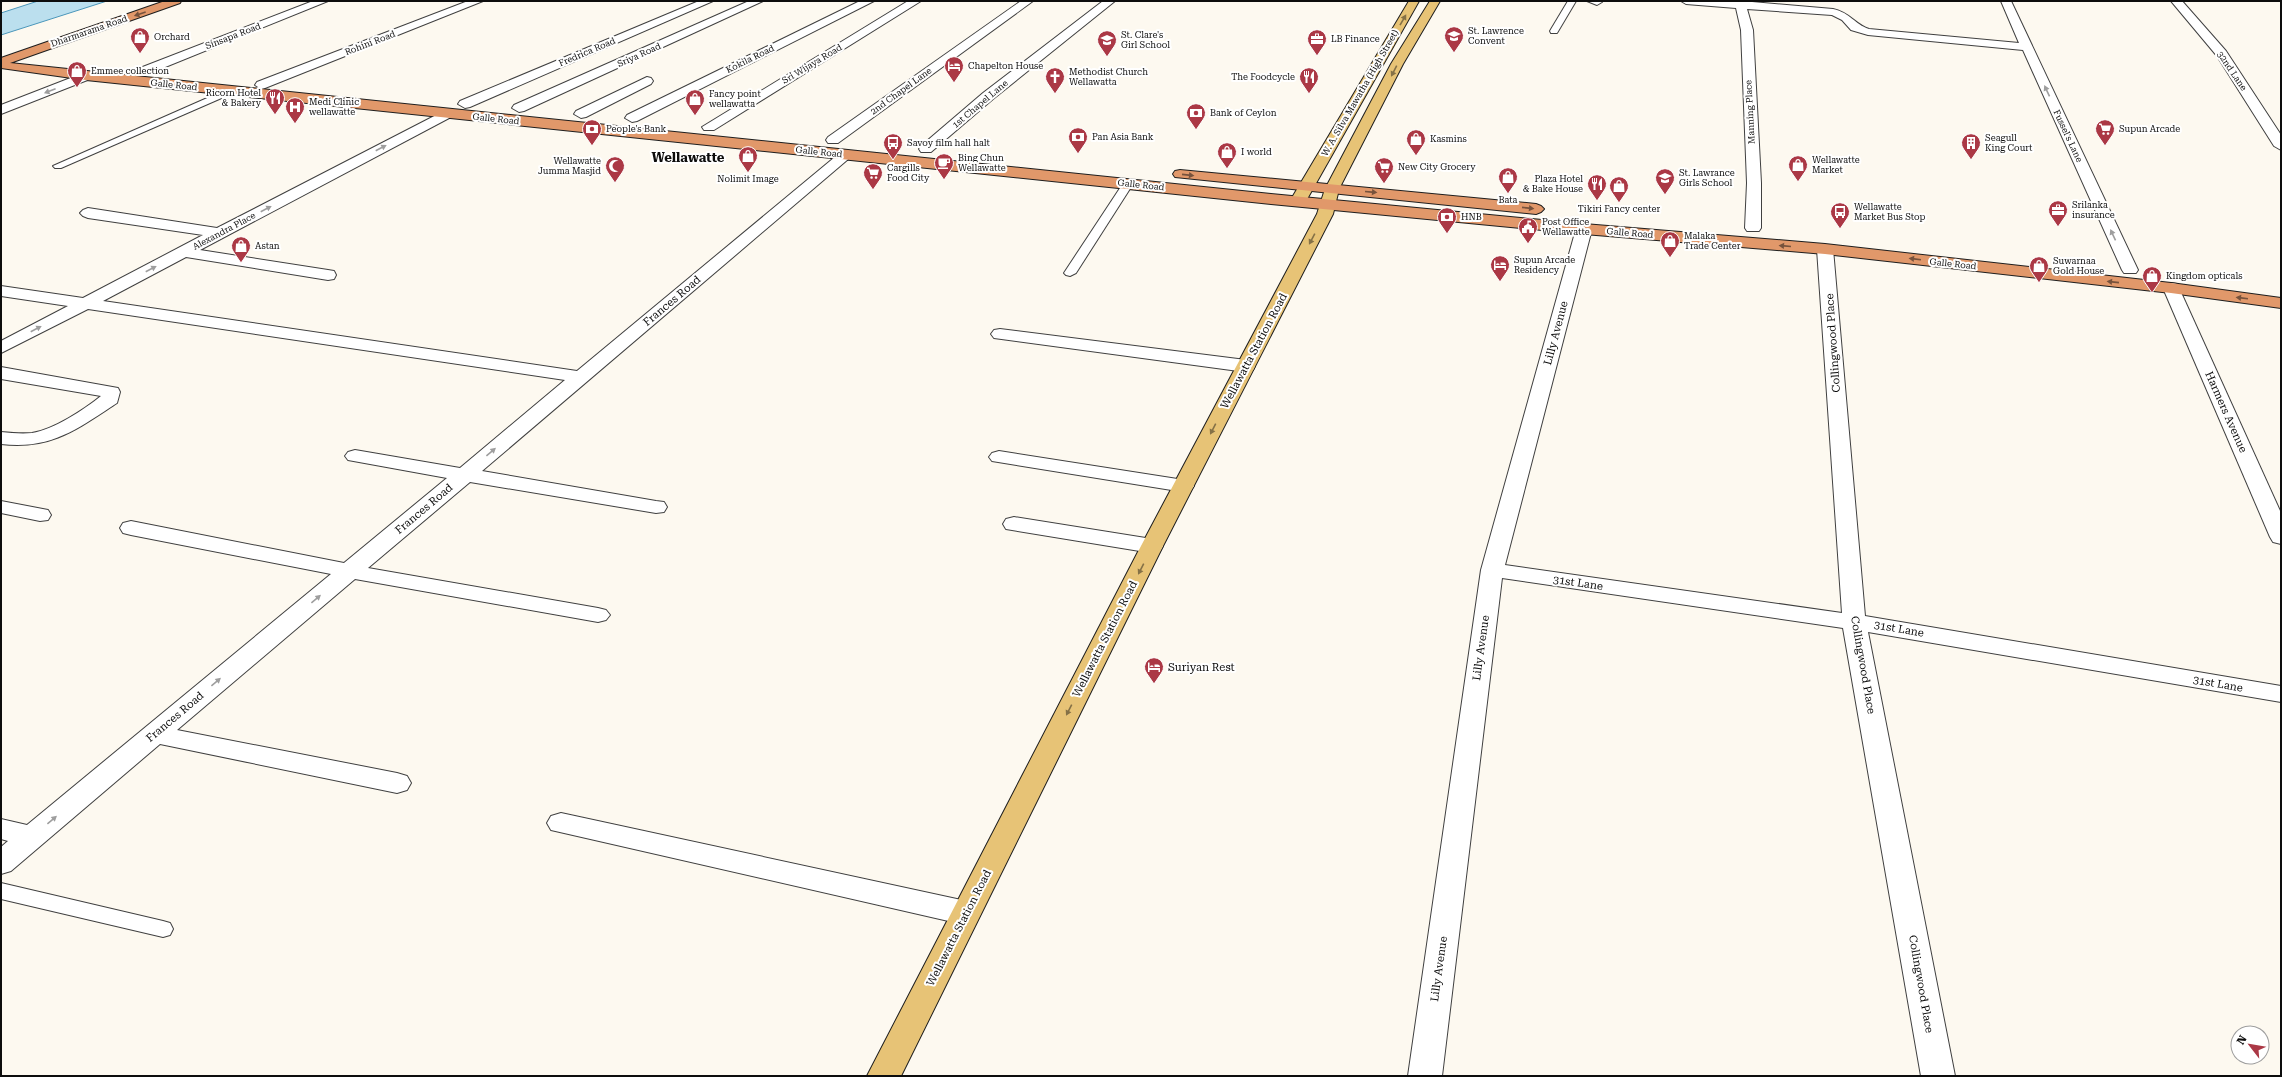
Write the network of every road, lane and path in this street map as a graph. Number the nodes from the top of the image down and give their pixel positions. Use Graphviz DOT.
graph roads {
  1 [pos="176,1"];
  2 [pos="324,1"];
  3 [pos="478,1"];
  4 [pos="708,1"];
  5 [pos="758,1"];
  6 [pos="869,1"];
  7 [pos="916,1"];
  8 [pos="1028,1"];
  9 [pos="1110,1"];
  10 [pos="1414,1"];
  11 [pos="1435,1"];
  12 [pos="1572,1"];
  13 [pos="1686,1"];
  14 [pos="2006,1"];
  15 [pos="2176,1"];
  16 [pos="1738,4"];
  17 [pos="1832,7"];
  18 [pos="1554,31"];
  19 [pos="2027,47"];
  20 [pos="1,63"];
  21 [pos="712,68"];
  22 [pos="144,71"];
  23 [pos="86,76"];
  24 [pos="647,82"];
  25 [pos="261,85"];
  26 [pos="230,91"];
  27 [pos="335,92"];
  28 [pos="320,101"];
  29 [pos="465,104"];
  30 [pos="519,108"];
  31 [pos="1,110"];
  32 [pos="446,114"];
  33 [pos="582,114"];
  34 [pos="626,116"];
  35 [pos="654,121"];
  36 [pos="702,126"];
  37 [pos="732,129"];
  38 [pos="817,138"];
  39 [pos="845,145"];
  40 [pos="2281,146"];
  41 [pos="910,147"];
  42 [pos="926,149"];
  43 [pos="942,150"];
  44 [pos="58,166"];
  45 [pos="1168,173"];
  46 [pos="1128,184"];
  47 [pos="1306,186"];
  48 [pos="1330,196"];
  49 [pos="1298,201"];
  50 [pos="88,213"];
  51 [pos="1753,228"];
  52 [pos="1584,229"];
  53 [pos="219,233"];
  54 [pos="1825,249"];
  55 [pos="184,252"];
  56 [pos="2130,270"];
  57 [pos="1070,273"];
  58 [pos="328,275"];
  59 [pos="2171,288"];
  60 [pos="2281,289"];
  61 [pos="1,290"];
  62 [pos="87,302"];
  63 [pos="2281,303"];
  64 [pos="1000,334"];
  65 [pos="1,348"];
  66 [pos="1246,366"];
  67 [pos="1,373"];
  68 [pos="581,377"];
  69 [pos="1,438"];
  70 [pos="355,456"];
  71 [pos="999,457"];
  72 [pos="463,476"];
  73 [pos="1184,486"];
  74 [pos="1,507"];
  75 [pos="656,507"];
  76 [pos="40,515"];
  77 [pos="1014,524"];
  78 [pos="131,528"];
  79 [pos="2281,537"];
  80 [pos="1152,546"];
  81 [pos="1492,570"];
  82 [pos="349,571"];
  83 [pos="598,615"];
  84 [pos="1854,622"];
  85 [pos="2281,694"];
  86 [pos="154,734"];
  87 [pos="397,783"];
  88 [pos="561,823"];
  89 [pos="1,829"];
  90 [pos="32,837"];
  91 [pos="1,863"];
  92 [pos="1,891"];
  93 [pos="966,913"];
  94 [pos="163,929"];
  95 [pos="884,1076"];
  96 [pos="1424,1076"];
  97 [pos="1938,1076"];
  1 -- 20 [label="highway, Dharmarama Road, one-way"];
  2 -- 22 [label="street, Sinsapa Road"];
  3 -- 25 [label="street, Rohini Road"];
  4 -- 29 [label="street, Fredrica Road"];
  5 -- 30 [label="street, Sriya Road"];
  6 -- 34 [label="street, Kokila Road"];
  7 -- 36 [label="street, Sri Wijaya Road"];
  8 -- 39 [label="street, 2nd Chapel Lane"];
  9 -- 42 [label="street, 1st Chapel Lane"];
  47 -- 10 [label="main road, W. A. Silva Mawatha (High Street), one-way"];
  11 -- 48 [label="main road, W. A. Silva Mawatha (High Street), one-way"];
  12 -- 18 [label="lane"];
  13 -- 16 [label="street"];
  14 -- 19 [label="street, Fussel's Lane"];
  15 -- 40 [label="street, 32nd Lane"];
  16 -- 17 [label="street"];
  16 -- 51 [label="street, Manning Place"];
  17 -- 19 [label="street"];
  56 -- 19 [label="street, Fussel's Lane, one-way"];
  20 -- 22 [label="highway, Galle Road"];
  20 -- 23 [label="highway, Galle Road"];
  21 -- 34 [label="street"];
  22 -- 25 [label="highway, Galle Road"];
  23 -- 26 [label="highway, Galle Road"];
  23 -- 31 [label="street, one-way"];
  24 -- 33 [label="street"];
  25 -- 27 [label="highway, Galle Road"];
  26 -- 28 [label="highway, Galle Road"];
  26 -- 44 [label="lane"];
  27 -- 28 [label="highway"];
  27 -- 29 [label="highway, Galle Road"];
  28 -- 32 [label="highway, Galle Road"];
  29 -- 30 [label="highway, Galle Road"];
  30 -- 33 [label="highway, Galle Road"];
  32 -- 39 [label="highway, Galle Road"];
  53 -- 32 [label="street, Alexandra Place, one-way"];
  33 -- 34 [label="highway, Galle Road"];
  34 -- 35 [label="highway, Galle Road"];
  36 -- 37 [label="highway"];
  38 -- 39 [label="highway, Galle Road"];
  39 -- 46 [label="highway, Galle Road"];
  39 -- 68 [label="street, Frances Road"];
  41 -- 42 [label="highway"];
  42 -- 43 [label="highway"];
  45 -- 47 [label="highway, Galle Road, one-way"];
  46 -- 49 [label="highway, Galle Road"];
  46 -- 57 [label="lane"];
  47 -- 48 [label="highway, Galle Road"];
  47 -- 49 [label="main road, W. A. Silva Mawatha (High Street)"];
  48 -- 49 [label="highway, Galle Road"];
  48 -- 51 [label="highway, Galle Road, one-way"];
  48 -- 52 [label="highway, Galle Road"];
  48 -- 66 [label="main road, Wellawatta Station Road, one-way"];
  50 -- 53 [label="street"];
  51 -- 56 [label="highway, Galle Road"];
  54 -- 52 [label="highway, Galle Road, one-way"];
  52 -- 81 [label="street, Lilly Avenue"];
  53 -- 55 [label="street, Alexandra Place"];
  59 -- 54 [label="highway, Galle Road, one-way"];
  54 -- 84 [label="street, Collingwood Place"];
  55 -- 58 [label="street"];
  62 -- 55 [label="street, Alexandra Place, one-way"];
  56 -- 60 [label="highway, Galle Road"];
  63 -- 59 [label="highway, Galle Road, one-way"];
  59 -- 79 [label="street, Harmers Avenue"];
  61 -- 62 [label="street"];
  65 -- 62 [label="street, Alexandra Place, one-way"];
  62 -- 68 [label="street"];
  64 -- 66 [label="street"];
  66 -- 73 [label="main road, Wellawatta Station Road, one-way"];
  67 -- 69 [label="street"];
  72 -- 68 [label="street, Frances Road, one-way"];
  70 -- 72 [label="street"];
  71 -- 73 [label="street"];
  72 -- 75 [label="street"];
  72 -- 82 [label="street, Frances Road"];
  73 -- 80 [label="main road, Wellawatta Station Road"];
  74 -- 76 [label="street"];
  77 -- 80 [label="street"];
  78 -- 82 [label="street"];
  80 -- 93 [label="main road, Wellawatta Station Road, one-way"];
  81 -- 84 [label="street, 31st Lane"];
  81 -- 96 [label="street, Lilly Avenue"];
  82 -- 83 [label="street"];
  86 -- 82 [label="street, Frances Road, one-way"];
  84 -- 85 [label="street, 31st Lane"];
  84 -- 97 [label="street, Collingwood Place"];
  86 -- 87 [label="street"];
  90 -- 86 [label="street, Frances Road, one-way"];
  88 -- 93 [label="street"];
  89 -- 90 [label="street"];
  90 -- 91 [label="street, Frances Road"];
  92 -- 94 [label="lane"];
  93 -- 95 [label="main road, Wellawatta Station Road"];
}
